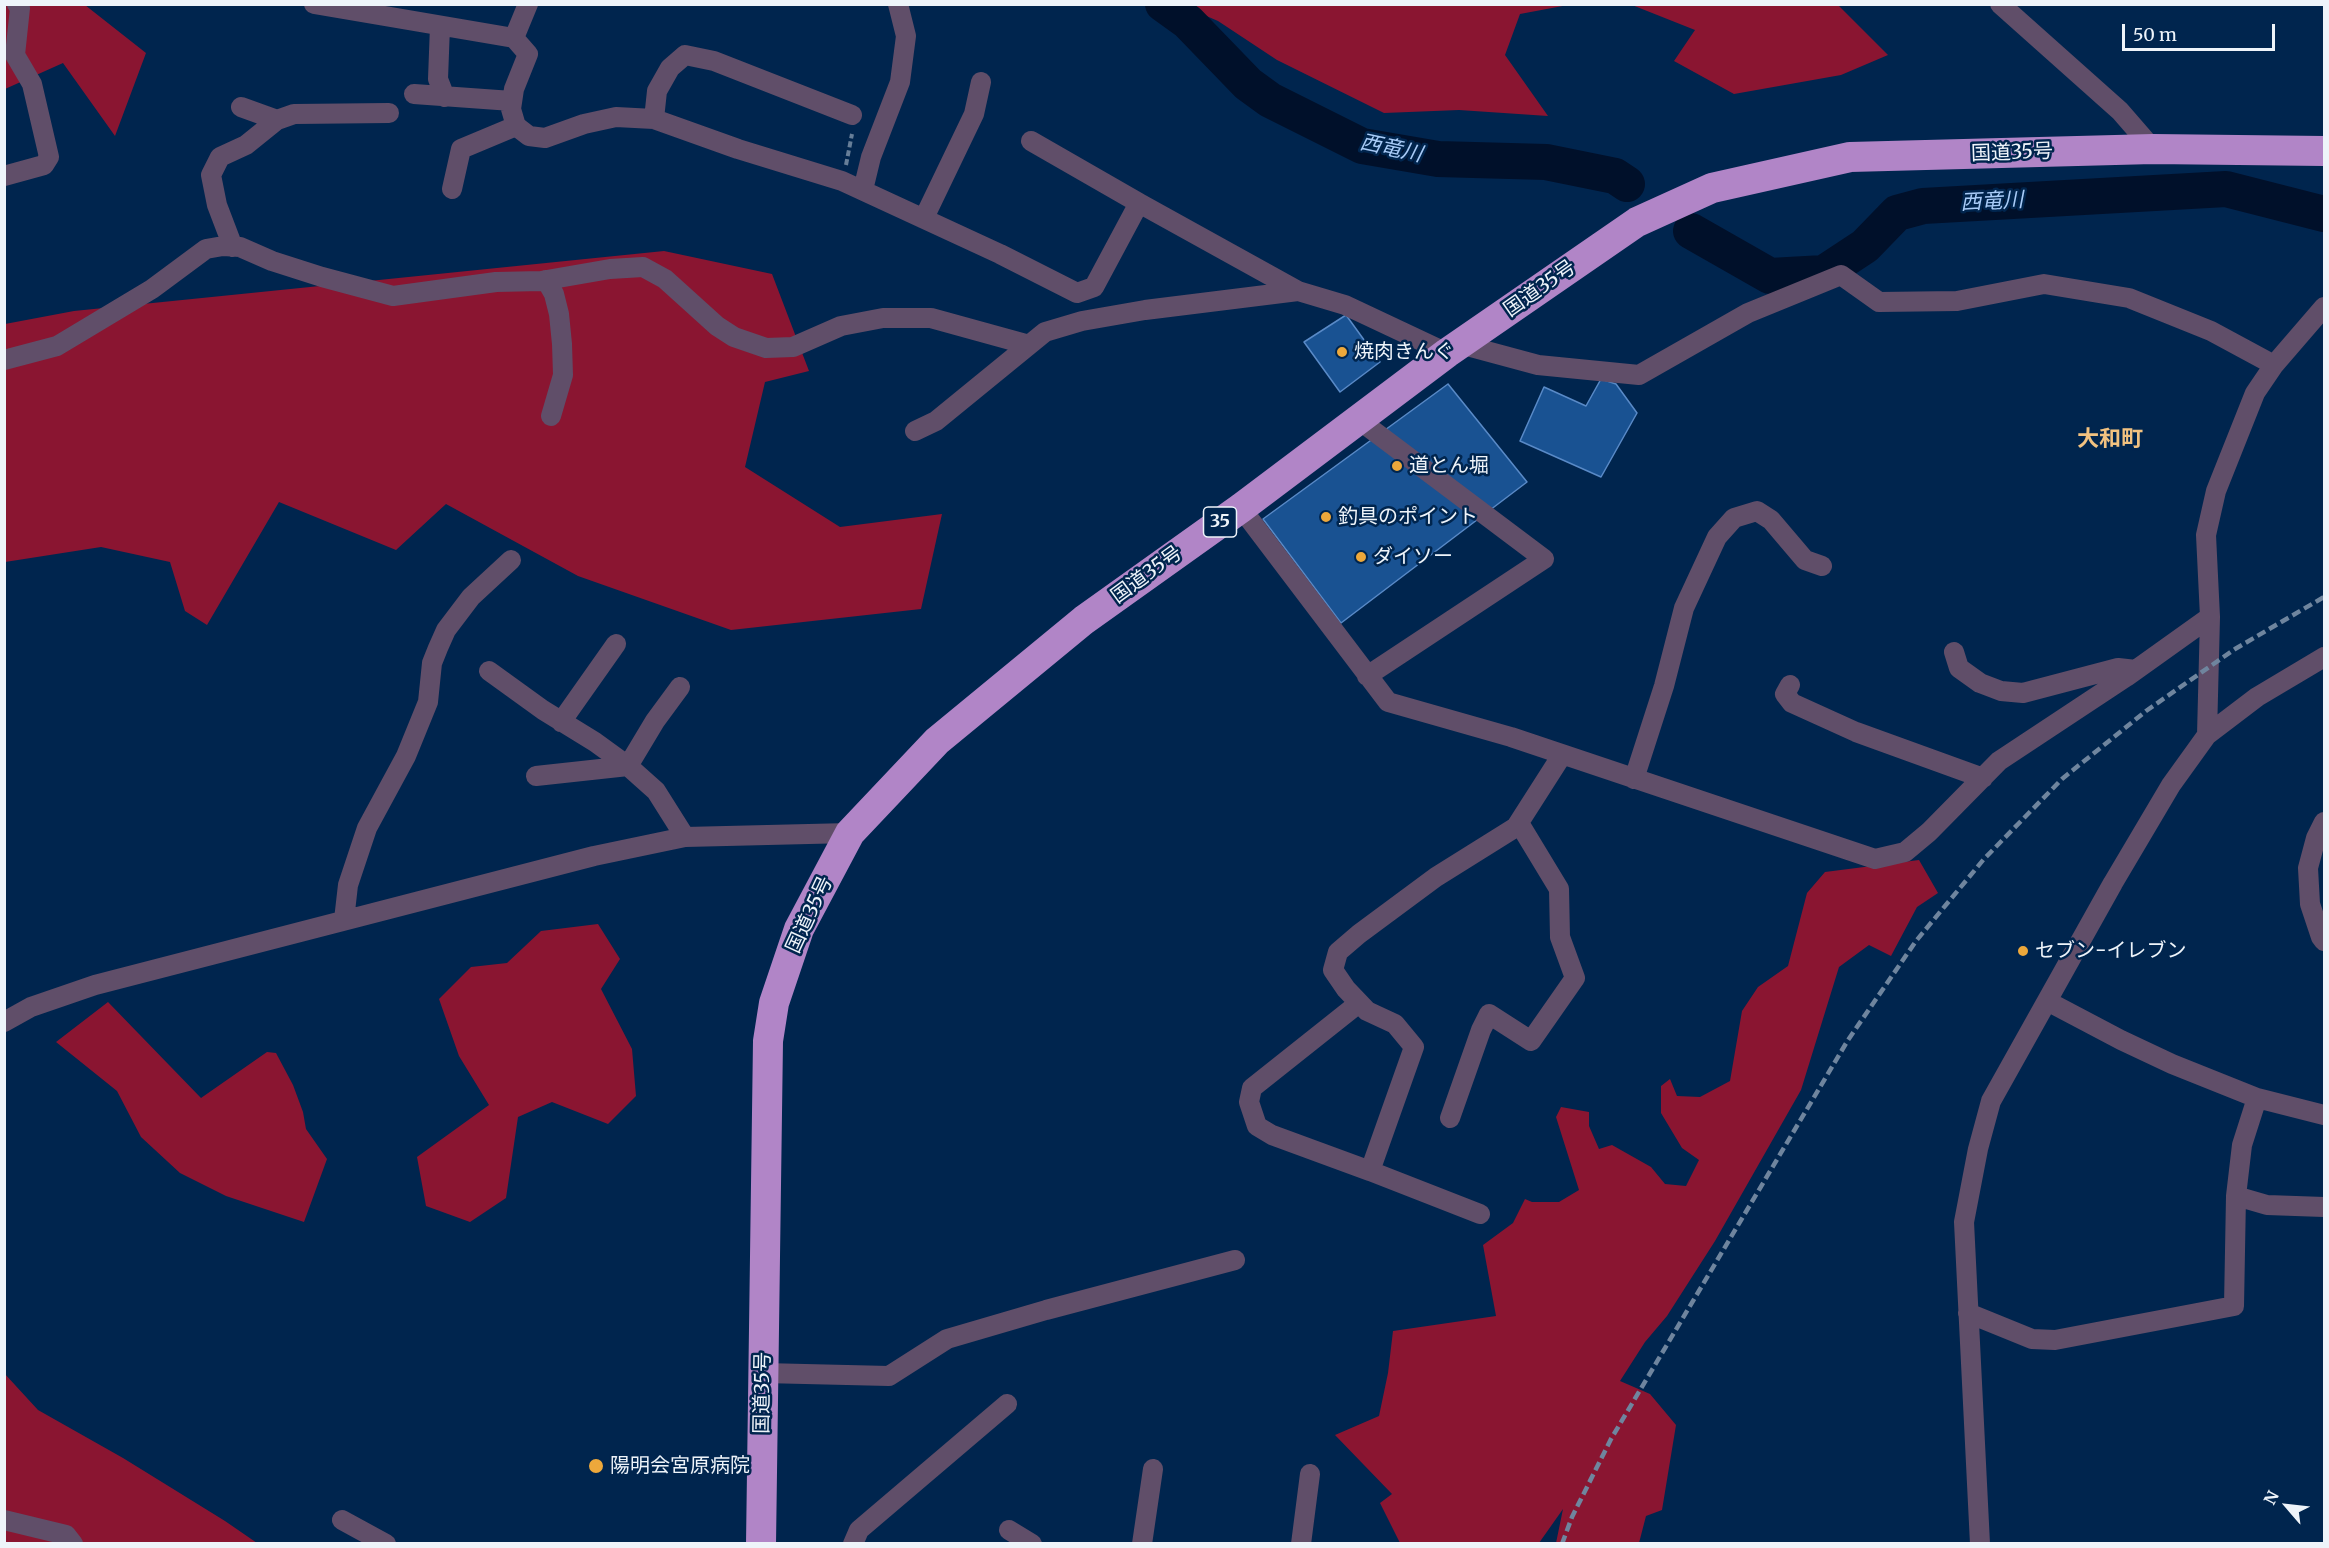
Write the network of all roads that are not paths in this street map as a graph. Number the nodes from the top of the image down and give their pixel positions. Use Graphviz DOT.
graph roads {
  1 [pos="17,4"];
  2 [pos="314,4"];
  3 [pos="528,4"];
  4 [pos="898,4"];
  5 [pos="2000,4"];
  6 [pos="364,9"];
  7 [pos="440,26"];
  8 [pos="514,38"];
  9 [pos="981,82"];
  10 [pos="414,94"];
  11 [pos="445,97"];
  12 [pos="512,102"];
  13 [pos="241,107"];
  14 [pos="389,113"];
  15 [pos="852,115"];
  16 [pos="654,119"];
  17 [pos="277,120"];
  18 [pos="516,126"];
  19 [pos="1031,141"];
  20 [pos="2153,149"];
  21 [pos="2325,152"];
  22 [pos="4,176"];
  23 [pos="452,189"];
  24 [pos="863,190"];
  25 [pos="1139,203"];
  26 [pos="924,218"];
  27 [pos="233,247"];
  28 [pos="546,280"];
  29 [pos="1298,291"];
  30 [pos="2325,307"];
  31 [pos="1029,345"];
  32 [pos="1454,348"];
  33 [pos="4,360"];
  34 [pos="2274,365"];
  35 [pos="551,416"];
  36 [pos="1359,420"];
  37 [pos="915,431"];
  38 [pos="1241,507"];
  39 [pos="511,560"];
  40 [pos="1822,566"];
  41 [pos="2210,617"];
  42 [pos="615,644"];
  43 [pos="1954,652"];
  44 [pos="2325,657"];
  45 [pos="2136,670"];
  46 [pos="489,671"];
  47 [pos="1367,676"];
  48 [pos="1790,685"];
  49 [pos="680,687"];
  50 [pos="561,722"];
  51 [pos="2207,735"];
  52 [pos="1562,754"];
  53 [pos="628,766"];
  54 [pos="536,776"];
  55 [pos="1983,777"];
  56 [pos="1634,779"];
  57 [pos="2325,822"];
  58 [pos="1519,823"];
  59 [pos="850,833"];
  60 [pos="685,837"];
  61 [pos="344,920"];
  62 [pos="2325,941"];
  63 [pos="2047,1001"];
  64 [pos="1359,1003"];
  65 [pos="4,1022"];
  66 [pos="2257,1098"];
  67 [pos="2325,1116"];
  68 [pos="1450,1118"];
  69 [pos="1370,1171"];
  70 [pos="2236,1196"];
  71 [pos="2325,1207"];
  72 [pos="1480,1214"];
  73 [pos="1235,1260"];
  74 [pos="1968,1313"];
  75 [pos="764,1373"];
  76 [pos="1007,1404"];
  77 [pos="1153,1469"];
  78 [pos="1310,1474"];
  79 [pos="4,1520"];
  80 [pos="342,1520"];
  81 [pos="1009,1530"];
  82 [pos="73,1544"];
  83 [pos="386,1544"];
  84 [pos="761,1544"];
  85 [pos="853,1544"];
  86 [pos="1032,1544"];
  87 [pos="1142,1544"];
  88 [pos="1301,1544"];
  89 [pos="1980,1544"];
  1 -- 22 [label="street"];
  2 -- 6 [label="street"];
  3 -- 8 [label="street"];
  4 -- 24 [label="street"];
  5 -- 20 [label="street"];
  6 -- 7 [label="street"];
  7 -- 8 [label="street"];
  7 -- 11 [label="street"];
  8 -- 12 [label="street"];
  9 -- 26 [label="street"];
  10 -- 11 [label="street"];
  11 -- 12 [label="street"];
  12 -- 18 [label="street"];
  13 -- 17 [label="street"];
  14 -- 17 [label="street"];
  15 -- 16 [label="street"];
  16 -- 18 [label="street"];
  16 -- 24 [label="street"];
  17 -- 27 [label="street"];
  18 -- 23 [label="street"];
  19 -- 25 [label="street"];
  20 -- 21 [label="highway, 国道35号 / 35"];
  20 -- 32 [label="highway, 国道35号 / 35"];
  24 -- 26 [label="street"];
  25 -- 26 [label="street"];
  25 -- 29 [label="street"];
  27 -- 28 [label="street"];
  27 -- 33 [label="street"];
  28 -- 31 [label="street"];
  28 -- 35 [label="street"];
  29 -- 31 [label="street"];
  29 -- 32 [label="street"];
  30 -- 34 [label="street"];
  31 -- 37 [label="street"];
  32 -- 34 [label="street"];
  32 -- 36 [label="highway, 国道35号 / 35"];
  34 -- 41 [label="street"];
  36 -- 38 [label="highway, 国道35号 / 35"];
  36 -- 47 [label="street"];
  38 -- 47 [label="street"];
  38 -- 59 [label="highway, 国道35号 / 35"];
  39 -- 61 [label="street"];
  40 -- 56 [label="street"];
  41 -- 45 [label="street"];
  41 -- 51 [label="street"];
  42 -- 50 [label="street"];
  43 -- 45 [label="street"];
  44 -- 51 [label="street"];
  45 -- 55 [label="street"];
  46 -- 50 [label="street"];
  47 -- 52 [label="street"];
  48 -- 55 [label="street"];
  49 -- 53 [label="street"];
  50 -- 53 [label="street"];
  51 -- 63 [label="street"];
  52 -- 56 [label="street"];
  52 -- 58 [label="street"];
  53 -- 54 [label="street"];
  53 -- 60 [label="street"];
  55 -- 56 [label="street"];
  57 -- 62 [label="street"];
  58 -- 64 [label="street"];
  58 -- 68 [label="street"];
  59 -- 60 [label="street"];
  59 -- 75 [label="highway, 国道35号 / 35"];
  60 -- 61 [label="street"];
  61 -- 65 [label="street"];
  63 -- 66 [label="street"];
  63 -- 74 [label="street"];
  64 -- 69 [label="street"];
  64 -- 69 [label="street"];
  66 -- 67 [label="street"];
  66 -- 70 [label="street"];
  69 -- 72 [label="street"];
  70 -- 71 [label="street"];
  70 -- 74 [label="street"];
  73 -- 75 [label="street"];
  74 -- 89 [label="street"];
  75 -- 84 [label="highway, 国道35号 / 35"];
  76 -- 85 [label="street"];
  77 -- 87 [label="street"];
  78 -- 88 [label="street"];
  79 -- 82 [label="street"];
  80 -- 83 [label="street"];
  81 -- 86 [label="street"];
}
